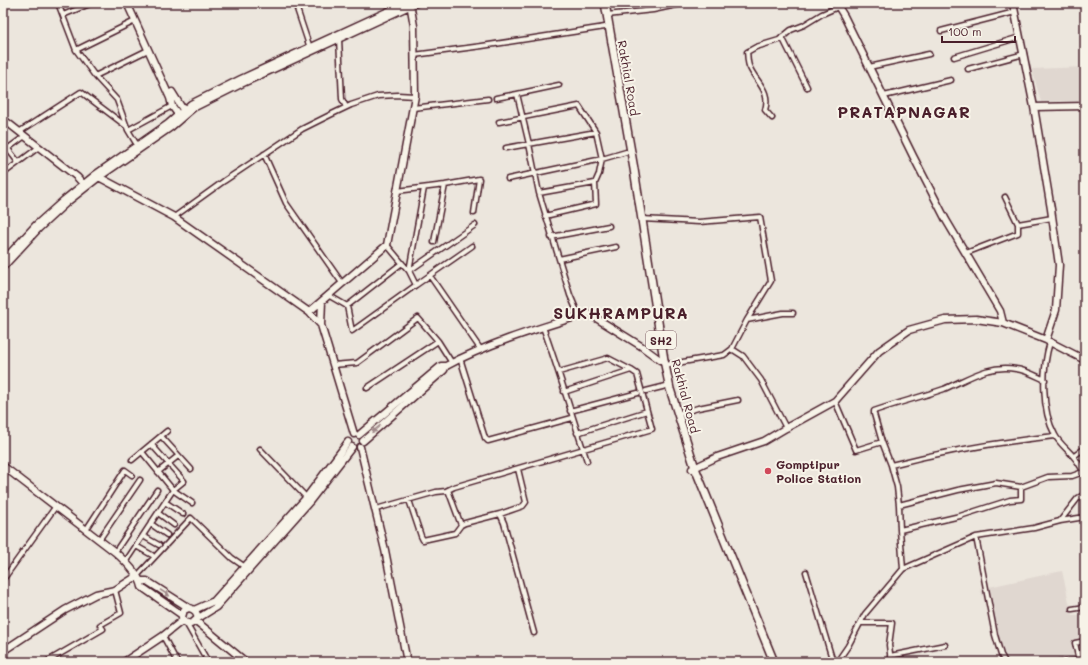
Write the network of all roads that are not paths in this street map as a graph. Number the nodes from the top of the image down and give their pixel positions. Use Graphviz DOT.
graph roads {
  1 [pos="58,3"];
  2 [pos="92,3"];
  3 [pos="127,3"];
  4 [pos="132,3"];
  5 [pos="295,3"];
  6 [pos="390,3"];
  7 [pos="601,3"];
  8 [pos="605,3"];
  9 [pos="686,3"];
  10 [pos="1013,3"];
  11 [pos="410,4"];
  12 [pos="837,5"];
  13 [pos="392,10"];
  14 [pos="1015,12"];
  15 [pos="63,15"];
  16 [pos="607,15"];
  17 [pos="136,21"];
  18 [pos="605,27"];
  19 [pos="941,31"];
  20 [pos="782,37"];
  21 [pos="1020,37"];
  22 [pos="339,39"];
  23 [pos="310,48"];
  24 [pos="76,50"];
  25 [pos="148,50"];
  26 [pos="929,54"];
  27 [pos="1024,54"];
  28 [pos="414,55"];
  29 [pos="954,57"];
  30 [pos="869,67"];
  31 [pos="968,69"];
  32 [pos="95,76"];
  33 [pos="162,76"];
  34 [pos="951,80"];
  35 [pos="559,85"];
  36 [pos="807,87"];
  37 [pos="517,94"];
  38 [pos="415,96"];
  39 [pos="884,96"];
  40 [pos="496,98"];
  41 [pos="488,99"];
  42 [pos="172,106"];
  43 [pos="1085,106"];
  44 [pos="1034,107"];
  45 [pos="346,108"];
  46 [pos="413,108"];
  47 [pos="185,112"];
  48 [pos="179,117"];
  49 [pos="523,117"];
  50 [pos="3,118"];
  51 [pos="772,118"];
  52 [pos="499,122"];
  53 [pos="127,128"];
  54 [pos="596,132"];
  55 [pos="22,134"];
  56 [pos="529,144"];
  57 [pos="137,145"];
  58 [pos="39,147"];
  59 [pos="506,148"];
  60 [pos="8,149"];
  61 [pos="3,152"];
  62 [pos="626,152"];
  63 [pos="264,154"];
  64 [pos="602,159"];
  65 [pos="18,162"];
  66 [pos="535,172"];
  67 [pos="3,174"];
  68 [pos="97,176"];
  69 [pos="508,179"];
  70 [pos="595,183"];
  71 [pos="445,185"];
  72 [pos="85,186"];
  73 [pos="424,188"];
  74 [pos="397,191"];
  75 [pos="539,193"];
  76 [pos="1005,197"];
  77 [pos="474,213"];
  78 [pos="545,216"];
  79 [pos="174,217"];
  80 [pos="1052,218"];
  81 [pos="642,219"];
  82 [pos="1018,224"];
  83 [pos="475,225"];
  84 [pos="609,226"];
  85 [pos="552,237"];
  86 [pos="434,242"];
  87 [pos="387,245"];
  88 [pos="472,246"];
  89 [pos="616,247"];
  90 [pos="966,253"];
  91 [pos="558,260"];
  92 [pos="3,261"];
  93 [pos="402,263"];
  94 [pos="3,267"];
  95 [pos="409,271"];
  96 [pos="430,276"];
  97 [pos="342,283"];
  98 [pos="416,285"];
  99 [pos="328,295"];
  100 [pos="322,301"];
  101 [pos="347,306"];
  102 [pos="309,312"];
  103 [pos="793,314"];
  104 [pos="579,316"];
  105 [pos="747,320"];
  106 [pos="1003,324"];
  107 [pos="321,325"];
  108 [pos="543,327"];
  109 [pos="438,340"];
  110 [pos="1048,341"];
  111 [pos="732,349"];
  112 [pos="481,350"];
  113 [pos="460,358"];
  114 [pos="1085,360"];
  115 [pos="663,361"];
  116 [pos="449,364"];
  117 [pos="333,366"];
  118 [pos="631,370"];
  119 [pos="559,372"];
  120 [pos="1045,380"];
  121 [pos="666,386"];
  122 [pos="367,388"];
  123 [pos="646,391"];
  124 [pos="564,392"];
  125 [pos="638,393"];
  126 [pos="738,400"];
  127 [pos="835,401"];
  128 [pos="570,411"];
  129 [pos="647,411"];
  130 [pos="678,414"];
  131 [pos="572,418"];
  132 [pos="786,428"];
  133 [pos="167,431"];
  134 [pos="577,433"];
  135 [pos="356,435"];
  136 [pos="161,436"];
  137 [pos="1055,436"];
  138 [pos="882,442"];
  139 [pos="151,444"];
  140 [pos="350,444"];
  141 [pos="361,444"];
  142 [pos="1085,448"];
  143 [pos="260,449"];
  144 [pos="583,450"];
  145 [pos="142,452"];
  146 [pos="178,456"];
  147 [pos="1074,456"];
  148 [pos="132,460"];
  149 [pos="587,461"];
  150 [pos="168,464"];
  151 [pos="891,465"];
  152 [pos="4,467"];
  153 [pos="693,468"];
  154 [pos="191,469"];
  155 [pos="518,469"];
  156 [pos="158,472"];
  157 [pos="1084,473"];
  158 [pos="132,475"];
  159 [pos="3,479"];
  160 [pos="140,480"];
  161 [pos="1021,487"];
  162 [pos="157,490"];
  163 [pos="173,490"];
  164 [pos="448,490"];
  165 [pos="1085,494"];
  166 [pos="308,499"];
  167 [pos="409,500"];
  168 [pos="165,502"];
  169 [pos="192,503"];
  170 [pos="898,505"];
  171 [pos="56,506"];
  172 [pos="376,510"];
  173 [pos="158,513"];
  174 [pos="183,514"];
  175 [pos="500,514"];
  176 [pos="1085,517"];
  177 [pos="1060,521"];
  178 [pos="151,524"];
  179 [pos="174,525"];
  180 [pos="461,525"];
  181 [pos="86,530"];
  182 [pos="900,530"];
  183 [pos="167,535"];
  184 [pos="143,536"];
  185 [pos="976,537"];
  186 [pos="99,540"];
  187 [pos="159,545"];
  188 [pos="136,546"];
  189 [pos="115,552"];
  190 [pos="152,555"];
  191 [pos="126,562"];
  192 [pos="244,567"];
  193 [pos="903,569"];
  194 [pos="806,572"];
  195 [pos="5,577"];
  196 [pos="139,579"];
  197 [pos="115,590"];
  198 [pos="1085,607"];
  199 [pos="191,609"];
  200 [pos="1072,609"];
  201 [pos="184,619"];
  202 [pos="196,620"];
  203 [pos="861,623"];
  204 [pos="534,633"];
  205 [pos="163,636"];
  206 [pos="1085,641"];
  207 [pos="944,645"];
  208 [pos="3,651"];
  209 [pos="890,656"];
  210 [pos="46,662"];
  211 [pos="124,662"];
  212 [pos="178,662"];
  213 [pos="208,662"];
  214 [pos="246,662"];
  215 [pos="407,662"];
  216 [pos="770,662"];
  217 [pos="774,662"];
  218 [pos="833,662"];
  219 [pos="837,662"];
  220 [pos="891,662"];
  221 [pos="1005,662"];
  222 [pos="1059,662"];
  1 -- 15 [label="street"];
  2 -- 15 [label="street"];
  3 -- 17 [label="street"];
  4 -- 33 [label="street"];
  5 -- 23 [label="street"];
  6 -- 13 [label="street"];
  7 -- 18 [label="main road, Rakhial Road / SH2"];
  8 -- 16 [label="main road, Rakhial Road / SH2"];
  9 -- 16 [label="street"];
  10 -- 14 [label="street"];
  11 -- 13 [label="street"];
  11 -- 22 [label="street"];
  11 -- 28 [label="street"];
  12 -- 20 [label="street"];
  12 -- 30 [label="street"];
  13 -- 23 [label="street"];
  14 -- 19 [label="street"];
  14 -- 21 [label="street"];
  15 -- 24 [label="street"];
  16 -- 81 [label="main road, Rakhial Road / SH2"];
  17 -- 24 [label="street"];
  17 -- 25 [label="street"];
  18 -- 28 [label="street"];
  18 -- 62 [label="main road, Rakhial Road / SH2"];
  20 -- 36 [label="street"];
  20 -- 51 [label="street"];
  21 -- 27 [label="street"];
  21 -- 29 [label="street"];
  22 -- 45 [label="street"];
  22 -- 47 [label="street"];
  23 -- 47 [label="street"];
  24 -- 32 [label="street"];
  25 -- 32 [label="street"];
  25 -- 33 [label="street"];
  26 -- 30 [label="street"];
  27 -- 31 [label="street"];
  27 -- 44 [label="street"];
  28 -- 38 [label="street"];
  30 -- 39 [label="street"];
  32 -- 53 [label="street"];
  33 -- 42 [label="street"];
  33 -- 47 [label="street"];
  34 -- 39 [label="street"];
  35 -- 37 [label="street"];
  37 -- 40 [label="street"];
  37 -- 49 [label="street"];
  38 -- 45 [label="street"];
  38 -- 46 [label="street"];
  39 -- 90 [label="street"];
  41 -- 46 [label="street"];
  42 -- 48 [label="street"];
  42 -- 53 [label="street"];
  43 -- 44 [label="street"];
  44 -- 80 [label="street"];
  45 -- 63 [label="street"];
  46 -- 74 [label="street"];
  47 -- 48 [label="street"];
  48 -- 57 [label="street"];
  48 -- 68 [label="street"];
  49 -- 52 [label="street"];
  49 -- 54 [label="street"];
  49 -- 56 [label="street"];
  50 -- 55 [label="street"];
  53 -- 55 [label="street"];
  53 -- 57 [label="street"];
  54 -- 56 [label="street"];
  54 -- 64 [label="street"];
  55 -- 58 [label="street"];
  55 -- 60 [label="street"];
  56 -- 59 [label="street"];
  56 -- 66 [label="street"];
  57 -- 68 [label="street"];
  58 -- 65 [label="street"];
  58 -- 72 [label="street"];
  60 -- 61 [label="street"];
  60 -- 65 [label="street"];
  62 -- 64 [label="street"];
  62 -- 115 [label="main road, Rakhial Road / SH2"];
  63 -- 79 [label="street"];
  63 -- 97 [label="street"];
  64 -- 66 [label="street"];
  64 -- 70 [label="street"];
  65 -- 67 [label="street"];
  66 -- 69 [label="street"];
  66 -- 75 [label="street"];
  68 -- 72 [label="street"];
  68 -- 79 [label="street"];
  70 -- 75 [label="street"];
  70 -- 78 [label="street"];
  71 -- 73 [label="street"];
  71 -- 77 [label="street"];
  71 -- 86 [label="street"];
  72 -- 92 [label="street"];
  72 -- 94 [label="street"];
  73 -- 74 [label="street"];
  73 -- 95 [label="street"];
  74 -- 87 [label="street"];
  75 -- 78 [label="street"];
  76 -- 82 [label="street"];
  78 -- 85 [label="street"];
  79 -- 102 [label="street"];
  80 -- 82 [label="street"];
  80 -- 110 [label="street"];
  81 -- 105 [label="street"];
  81 -- 115 [label="main road, Rakhial Road / SH2"];
  82 -- 90 [label="street"];
  83 -- 95 [label="street"];
  84 -- 85 [label="street"];
  85 -- 91 [label="street"];
  87 -- 93 [label="street"];
  87 -- 97 [label="street"];
  88 -- 96 [label="street"];
  89 -- 91 [label="street"];
  90 -- 106 [label="street"];
  91 -- 104 [label="street"];
  93 -- 95 [label="street"];
  93 -- 101 [label="street"];
  95 -- 98 [label="street"];
  96 -- 98 [label="street"];
  96 -- 112 [label="street"];
  97 -- 99 [label="street"];
  98 -- 101 [label="street"];
  99 -- 100 [label="street"];
  99 -- 101 [label="street"];
  100 -- 102 [label="street"];
  100 -- 107 [label="street"];
  102 -- 107 [label="street"];
  103 -- 105 [label="street"];
  104 -- 108 [label="street"];
  104 -- 115 [label="street"];
  105 -- 111 [label="street"];
  106 -- 110 [label="street"];
  106 -- 127 [label="street"];
  107 -- 117 [label="street"];
  108 -- 112 [label="street"];
  108 -- 119 [label="street"];
  109 -- 116 [label="street"];
  109 -- 117 [label="street"];
  109 -- 122 [label="street"];
  110 -- 114 [label="street"];
  110 -- 120 [label="street"];
  111 -- 115 [label="street"];
  111 -- 132 [label="street"];
  112 -- 113 [label="street"];
  113 -- 116 [label="street"];
  113 -- 131 [label="street"];
  115 -- 121 [label="main road, Rakhial Road / SH2"];
  115 -- 130 [label="main road, Rakhial Road / SH2"];
  116 -- 135 [label="street"];
  116 -- 141 [label="street, one-way"];
  117 -- 135 [label="street"];
  118 -- 119 [label="street"];
  118 -- 124 [label="street"];
  118 -- 129 [label="street"];
  119 -- 124 [label="street"];
  120 -- 137 [label="street"];
  120 -- 138 [label="street"];
  121 -- 123 [label="street"];
  121 -- 153 [label="main road, Rakhial Road / SH2"];
  124 -- 128 [label="street"];
  125 -- 128 [label="street"];
  126 -- 130 [label="street"];
  127 -- 132 [label="street"];
  127 -- 138 [label="street"];
  128 -- 131 [label="street"];
  129 -- 134 [label="street"];
  129 -- 144 [label="street"];
  130 -- 153 [label="main road, Rakhial Road / SH2"];
  131 -- 134 [label="street"];
  132 -- 153 [label="street"];
  133 -- 136 [label="street"];
  134 -- 144 [label="street"];
  135 -- 140 [label="street"];
  135 -- 141 [label="street"];
  136 -- 139 [label="street"];
  136 -- 146 [label="street"];
  137 -- 147 [label="street"];
  137 -- 151 [label="street"];
  138 -- 151 [label="street"];
  139 -- 145 [label="street"];
  139 -- 150 [label="street"];
  140 -- 141 [label="street"];
  140 -- 166 [label="street"];
  141 -- 172 [label="street"];
  142 -- 147 [label="street"];
  143 -- 166 [label="street"];
  144 -- 149 [label="street"];
  144 -- 155 [label="street"];
  145 -- 148 [label="street"];
  145 -- 156 [label="street"];
  146 -- 150 [label="street"];
  146 -- 154 [label="street"];
  147 -- 157 [label="street"];
  150 -- 156 [label="street"];
  150 -- 163 [label="street"];
  151 -- 170 [label="street"];
  152 -- 159 [label="street"];
  152 -- 171 [label="street"];
  153 -- 216 [label="main road, Rakhial Road / SH2"];
  153 -- 217 [label="main road, Rakhial Road / SH2"];
  155 -- 164 [label="street"];
  155 -- 175 [label="street"];
  156 -- 163 [label="street"];
  157 -- 161 [label="street"];
  158 -- 181 [label="street"];
  160 -- 186 [label="street"];
  161 -- 170 [label="street"];
  161 -- 182 [label="street"];
  162 -- 189 [label="street"];
  163 -- 168 [label="street"];
  163 -- 169 [label="street"];
  164 -- 167 [label="street"];
  164 -- 180 [label="street"];
  165 -- 177 [label="street"];
  166 -- 192 [label="street"];
  166 -- 202 [label="street"];
  167 -- 172 [label="street"];
  167 -- 180 [label="street"];
  168 -- 173 [label="street"];
  168 -- 174 [label="street"];
  170 -- 182 [label="street"];
  171 -- 181 [label="street"];
  171 -- 195 [label="street"];
  172 -- 215 [label="street"];
  173 -- 178 [label="street"];
  173 -- 179 [label="street"];
  175 -- 180 [label="street"];
  175 -- 204 [label="street"];
  176 -- 177 [label="street"];
  177 -- 185 [label="street"];
  178 -- 183 [label="street"];
  178 -- 184 [label="street"];
  181 -- 186 [label="street"];
  182 -- 193 [label="street"];
  184 -- 187 [label="street"];
  184 -- 188 [label="street"];
  185 -- 193 [label="street"];
  185 -- 221 [label="street"];
  186 -- 189 [label="street"];
  188 -- 190 [label="street"];
  188 -- 191 [label="street"];
  189 -- 191 [label="street"];
  191 -- 196 [label="street"];
  192 -- 196 [label="street"];
  192 -- 199 [label="street"];
  193 -- 203 [label="street"];
  194 -- 218 [label="street"];
  196 -- 197 [label="street"];
  196 -- 199 [label="street, one-way"];
  196 -- 201 [label="street"];
  197 -- 208 [label="street"];
  197 -- 210 [label="street"];
  198 -- 200 [label="street"];
  199 -- 201 [label="street"];
  199 -- 202 [label="street"];
  201 -- 202 [label="street"];
  201 -- 205 [label="street"];
  201 -- 213 [label="street"];
  202 -- 214 [label="street"];
  203 -- 209 [label="street"];
  203 -- 219 [label="street"];
  205 -- 211 [label="street"];
  205 -- 212 [label="street"];
  206 -- 222 [label="street"];
  207 -- 209 [label="street"];
  209 -- 220 [label="street"];
}
